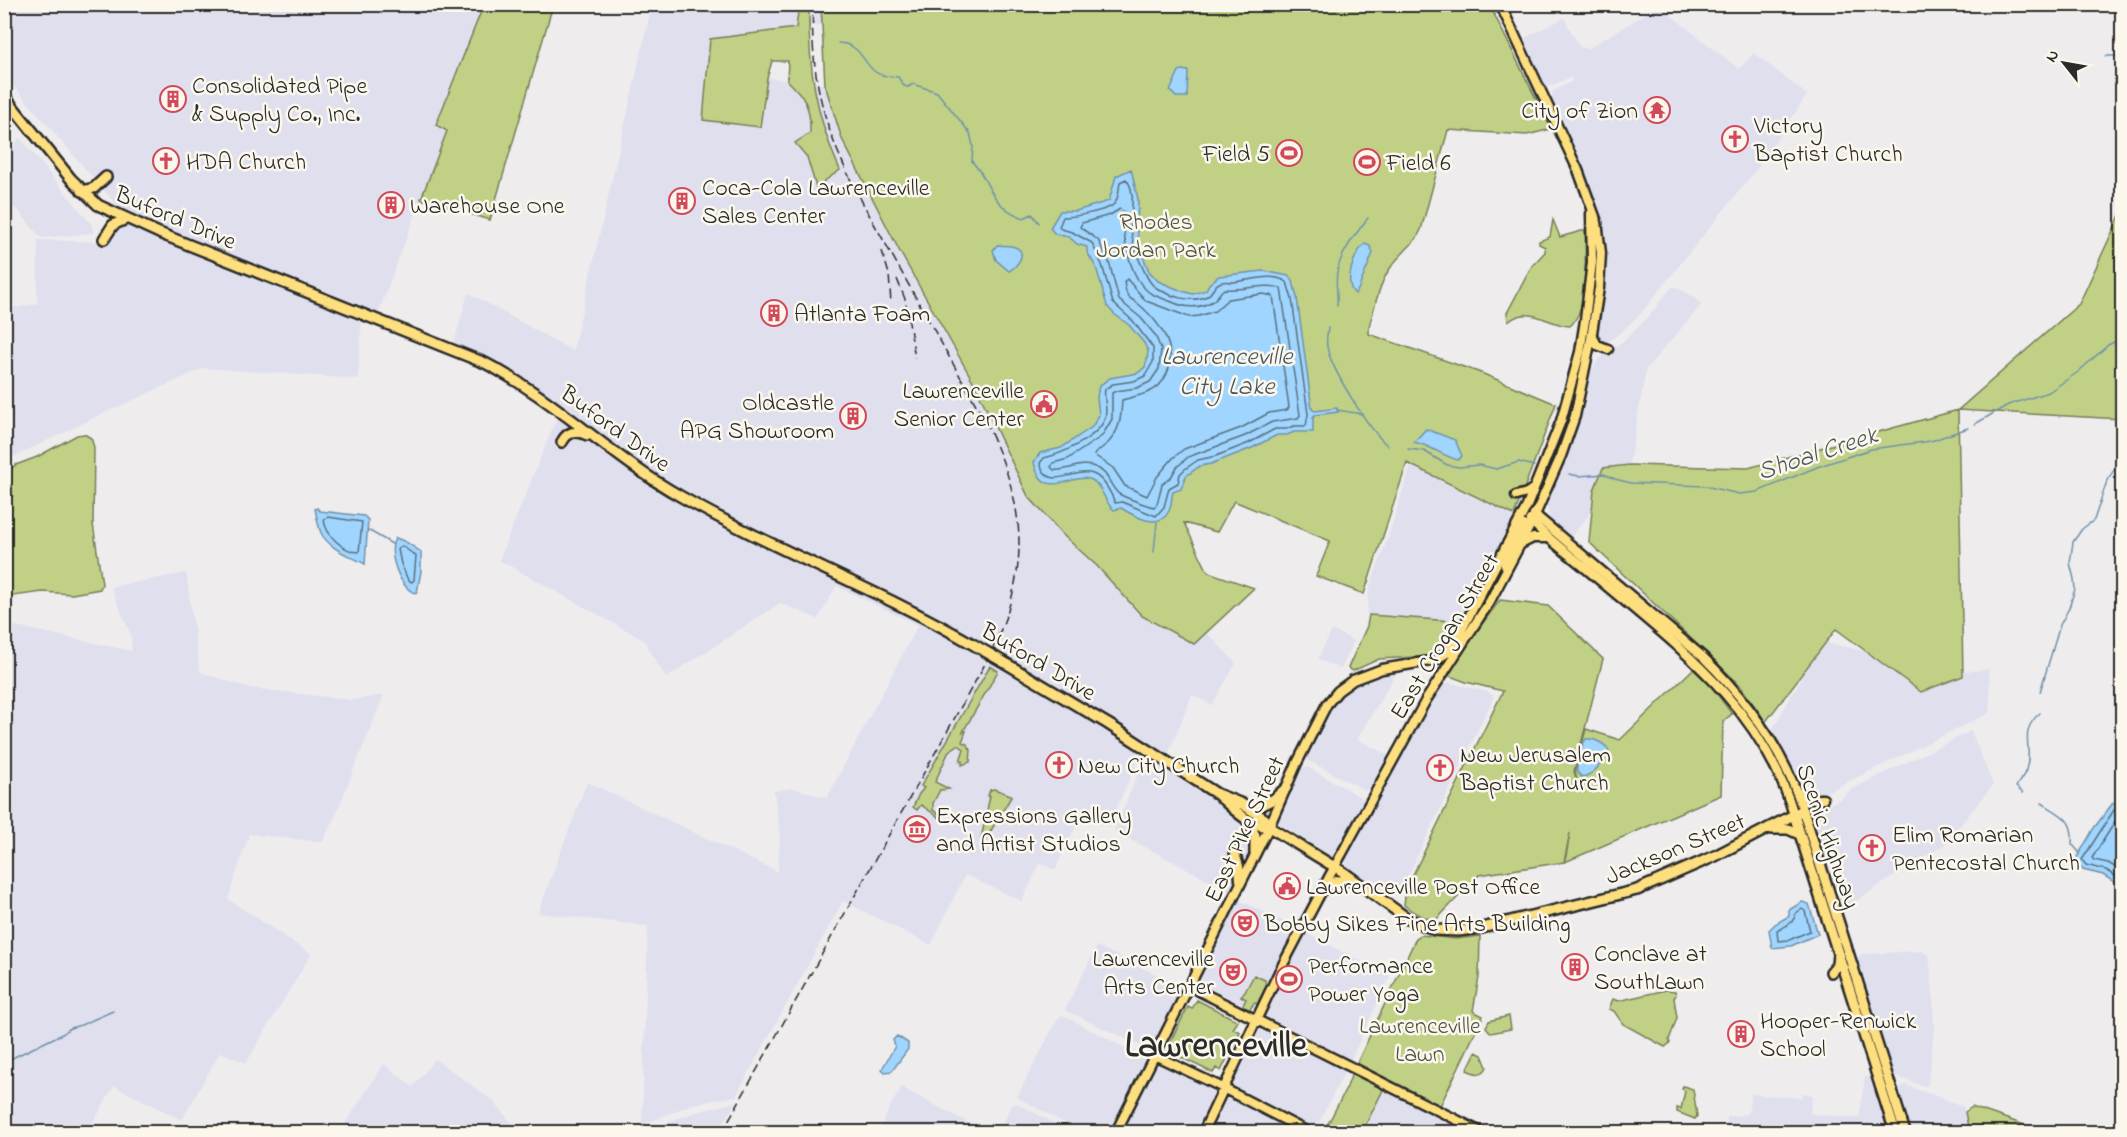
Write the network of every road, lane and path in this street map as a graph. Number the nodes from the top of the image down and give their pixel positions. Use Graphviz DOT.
graph roads {
  1 [pos="1500,4"];
  2 [pos="4,96"];
  3 [pos="106,177"];
  4 [pos="82,191"];
  5 [pos="1592,212"];
  6 [pos="126,219"];
  7 [pos="104,239"];
  8 [pos="1592,335"];
  9 [pos="1608,349"];
  10 [pos="593,437"];
  11 [pos="562,442"];
  12 [pos="1536,485"];
  13 [pos="1516,496"];
  14 [pos="1544,499"];
  15 [pos="1530,514"];
  16 [pos="1546,524"];
  17 [pos="1549,538"];
  18 [pos="1521,544"];
  19 [pos="1502,580"];
  20 [pos="1483,598"];
  21 [pos="1470,633"];
  22 [pos="1424,663"];
  23 [pos="1338,691"];
  24 [pos="1426,700"];
  25 [pos="1286,788"];
  26 [pos="1796,790"];
  27 [pos="1823,799"];
  28 [pos="1803,810"];
  29 [pos="1249,814"];
  30 [pos="1794,815"];
  31 [pos="1269,827"];
  32 [pos="1770,829"];
  33 [pos="1799,834"];
  34 [pos="1254,855"];
  35 [pos="1336,867"];
  36 [pos="1354,879"];
  37 [pos="1239,885"];
  38 [pos="1324,889"];
  39 [pos="1189,986"];
  40 [pos="1257,1020"];
  41 [pos="1154,1055"];
  42 [pos="1223,1089"];
  43 [pos="1116,1132"];
  44 [pos="1203,1132"];
  45 [pos="1308,1132"];
  46 [pos="1481,1132"];
  47 [pos="1895,1132"];
  48 [pos="1905,1132"];
  1 -- 5 [label="main road, East Crogan Street"];
  2 -- 4 [label="highway, Buford Drive"];
  3 -- 4 [label="highway"];
  4 -- 6 [label="highway, Buford Drive"];
  5 -- 8 [label="main road, East Crogan Street"];
  5 -- 12 [label="main road, East Crogan Street"];
  6 -- 7 [label="highway"];
  6 -- 10 [label="highway, Buford Drive"];
  8 -- 9 [label="main road"];
  8 -- 14 [label="main road, East Crogan Street"];
  10 -- 11 [label="highway"];
  10 -- 29 [label="highway, Buford Drive, bridge"];
  12 -- 13 [label="main road"];
  12 -- 15 [label="main road, East Crogan Street"];
  14 -- 15 [label="main road, East Crogan Street"];
  14 -- 16 [label="main road"];
  15 -- 16 [label="main road, Scenic Highway"];
  15 -- 17 [label="main road, Scenic Highway"];
  15 -- 18 [label="main road, East Crogan Street"];
  15 -- 19 [label="main road"];
  15 -- 22 [label="main road, East Crogan Street"];
  16 -- 26 [label="main road, Scenic Highway"];
  17 -- 18 [label="main road"];
  17 -- 30 [label="main road, Scenic Highway"];
  18 -- 19 [label="main road, East Crogan Street"];
  19 -- 21 [label="main road, East Crogan Street"];
  20 -- 21 [label="main road"];
  21 -- 24 [label="main road, East Crogan Street"];
  22 -- 23 [label="main road, East Crogan Street"];
  22 -- 24 [label="main road"];
  23 -- 25 [label="main road, East Pike Street"];
  24 -- 35 [label="main road, East Crogan Street"];
  25 -- 29 [label="highway"];
  25 -- 31 [label="main road, East Pike Street"];
  26 -- 27 [label="main road"];
  26 -- 28 [label="main road, Scenic Highway"];
  28 -- 30 [label="highway, Jackson Street"];
  28 -- 48 [label="highway, Scenic Highway"];
  29 -- 31 [label="highway, Buford Drive"];
  29 -- 34 [label="highway"];
  30 -- 32 [label="highway, Jackson Street"];
  30 -- 33 [label="highway, Scenic Highway"];
  31 -- 34 [label="main road, East Pike Street"];
  31 -- 35 [label="highway, Buford Drive"];
  32 -- 33 [label="highway"];
  32 -- 36 [label="highway, Jackson Street"];
  33 -- 47 [label="highway, Scenic Highway"];
  34 -- 37 [label="main road, East Pike Street"];
  34 -- 37 [label="main road"];
  35 -- 36 [label="highway, Jackson Street"];
  35 -- 38 [label="main road, East Crogan Street"];
  36 -- 38 [label="highway"];
  37 -- 39 [label="main road, East Pike Street"];
  38 -- 40 [label="main road, East Crogan Street"];
  39 -- 40 [label="main road"];
  39 -- 41 [label="main road, East Pike Street"];
  40 -- 42 [label="main road, East Crogan Street"];
  40 -- 46 [label="main road"];
  41 -- 42 [label="main road"];
  41 -- 43 [label="main road, East Pike Street"];
  42 -- 44 [label="main road, East Crogan Street"];
  42 -- 45 [label="main road"];
}
